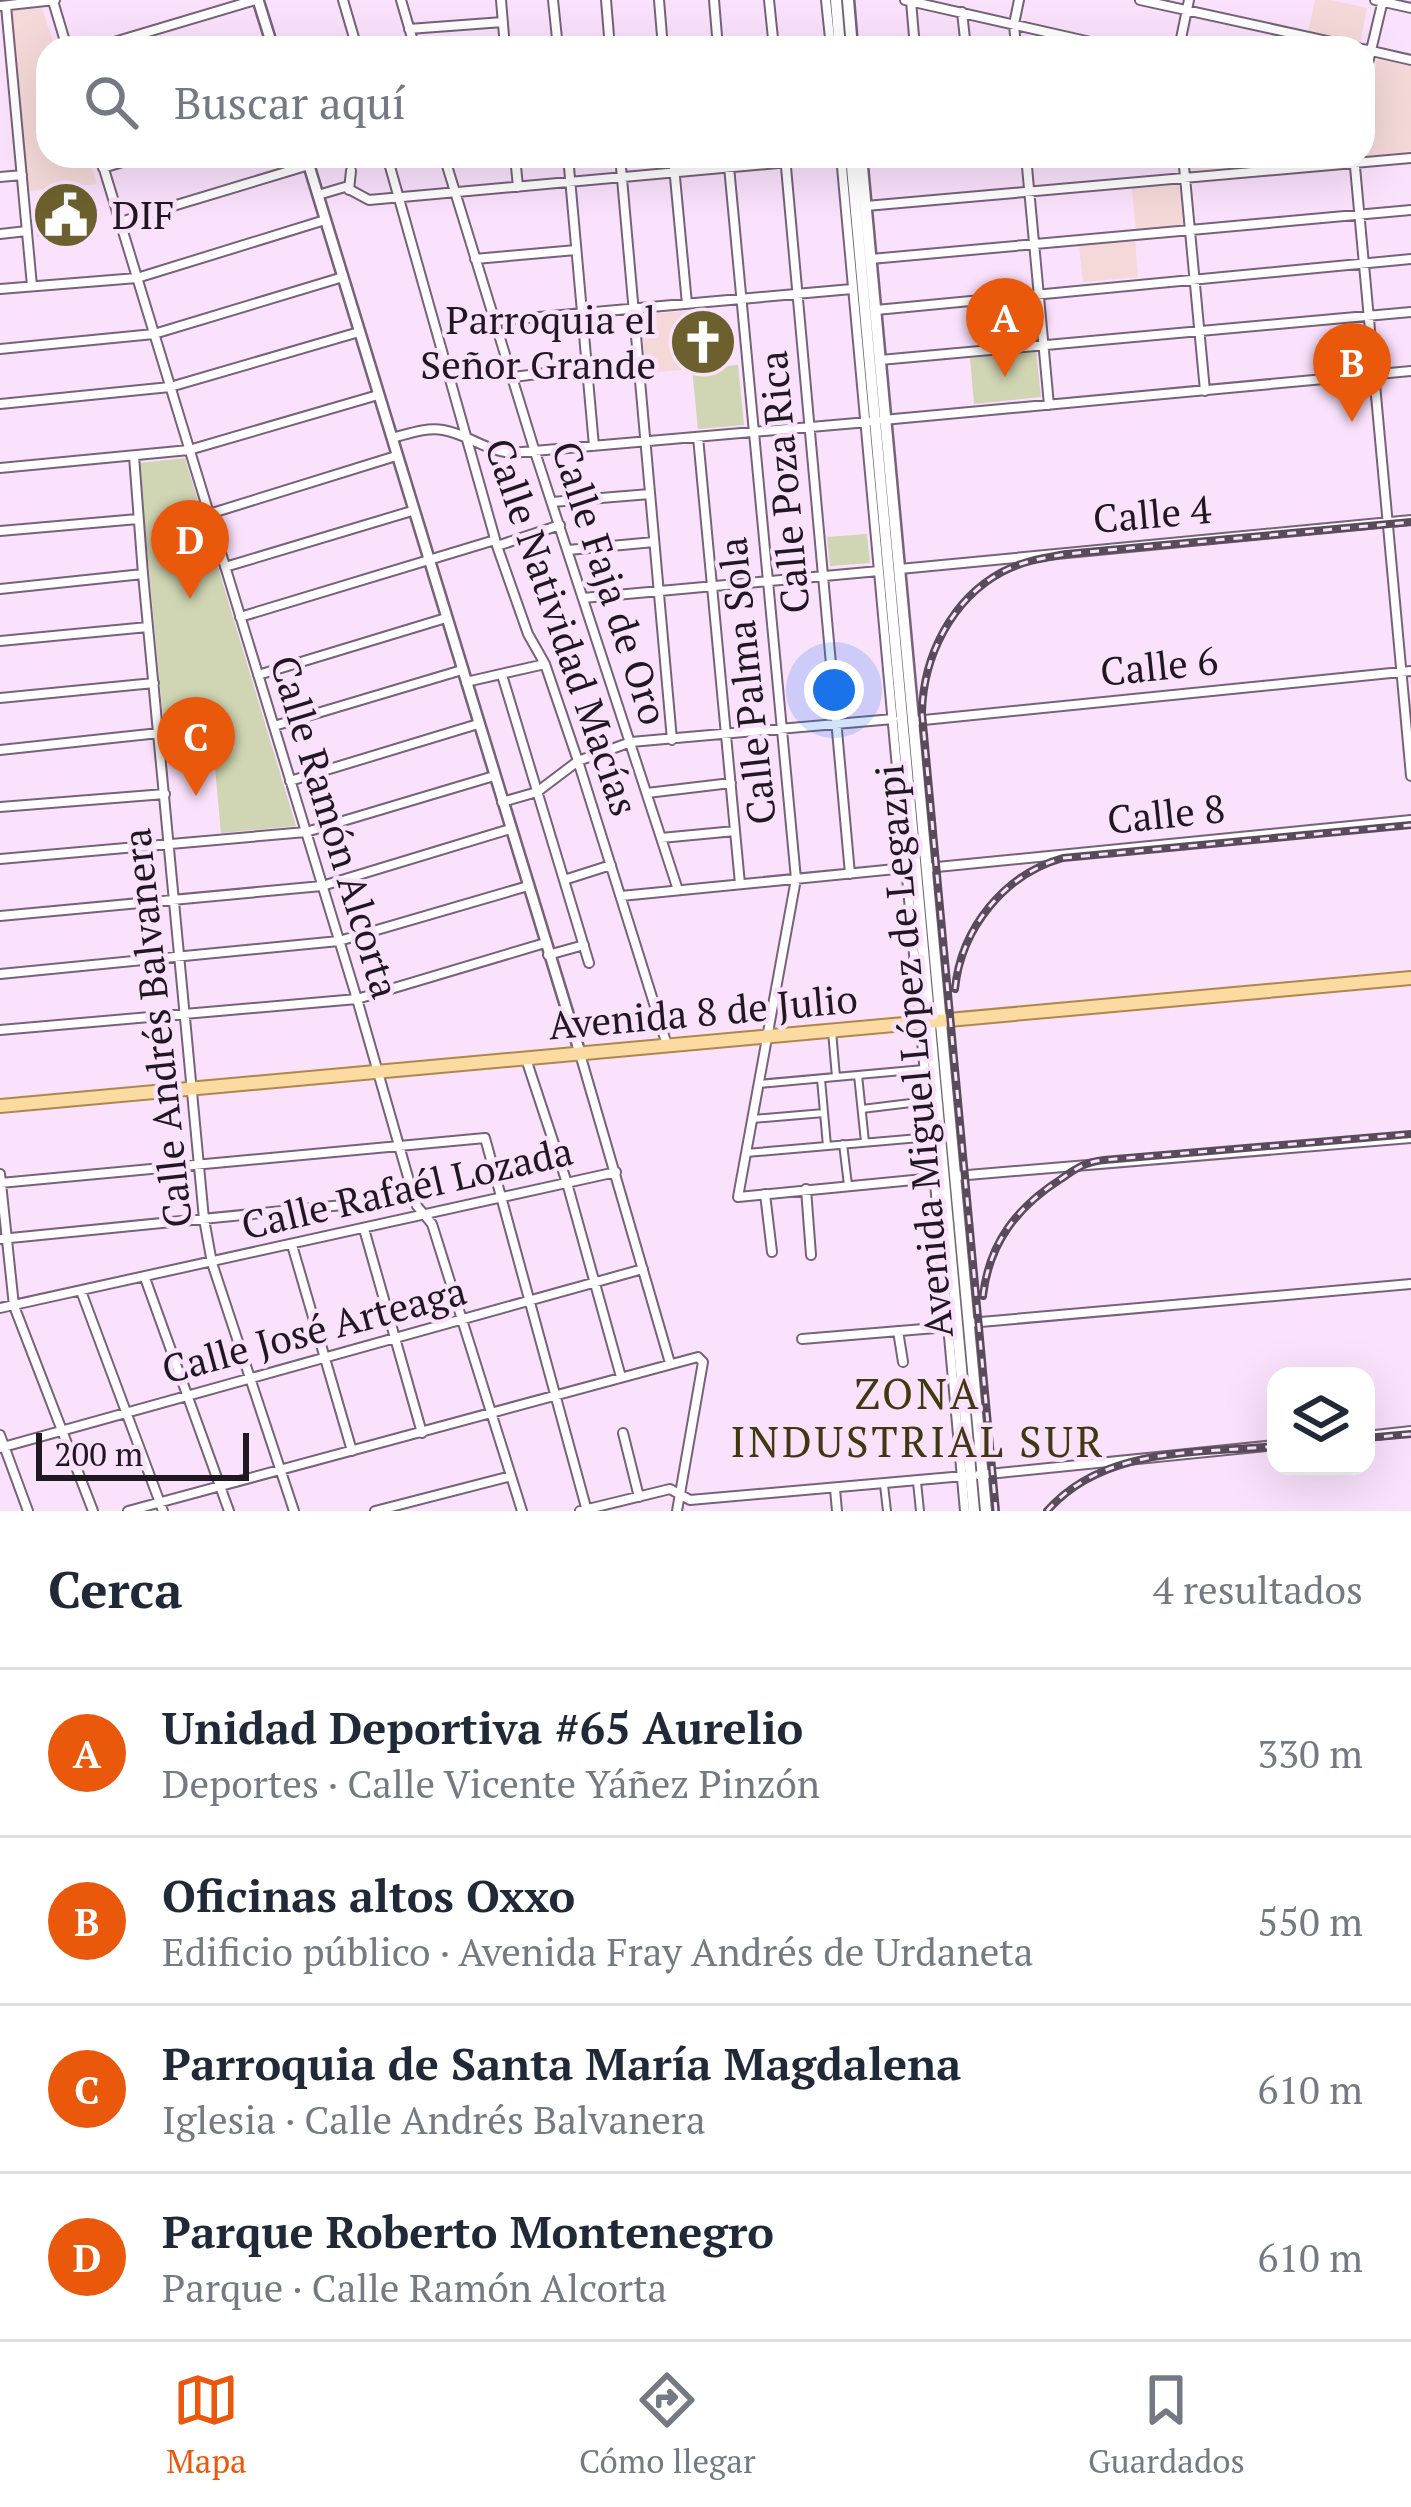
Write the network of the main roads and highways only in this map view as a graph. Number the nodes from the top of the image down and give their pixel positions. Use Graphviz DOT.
graph roads {
  1 [pos="836,0"];
  2 [pos="848,0"];
  3 [pos="839,36"];
  4 [pos="851,36"];
  5 [pos="856,168"];
  6 [pos="858,168"];
  7 [pos="875,421"];
  8 [pos="903,720"];
  9 [pos="919,841"];
  10 [pos="1411,978"];
  11 [pos="930,1022"];
  12 [pos="0,1106"];
  13 [pos="972,1476"];
  14 [pos="969,1511"];
  15 [pos="986,1511"];
  1 -- 3 [label="main road"];
  2 -- 4 [label="main road"];
  5 -- 7 [label="main road, Avenida Miguel López de Legazpi"];
  6 -- 7 [label="main road, Avenida Miguel López de Legazpi"];
  7 -- 8 [label="main road, Avenida Miguel López de Legazpi"];
  7 -- 8 [label="main road, Avenida Miguel López de Legazpi"];
  8 -- 9 [label="main road, Avenida Miguel López de Legazpi"];
  9 -- 11 [label="main road, Avenida Miguel López de Legazpi"];
  9 -- 11 [label="main road, Avenida Miguel López de Legazpi"];
  10 -- 11 [label="main road, Avenida 8 de Julio"];
  11 -- 12 [label="main road, Avenida 8 de Julio"];
  11 -- 13 [label="main road, Avenida Miguel López de Legazpi"];
  11 -- 13 [label="main road, Avenida Miguel López de Legazpi"];
  13 -- 14 [label="main road, Avenida Miguel López de Legazpi"];
  13 -- 15 [label="main road, Avenida Miguel López de Legazpi"];
}
